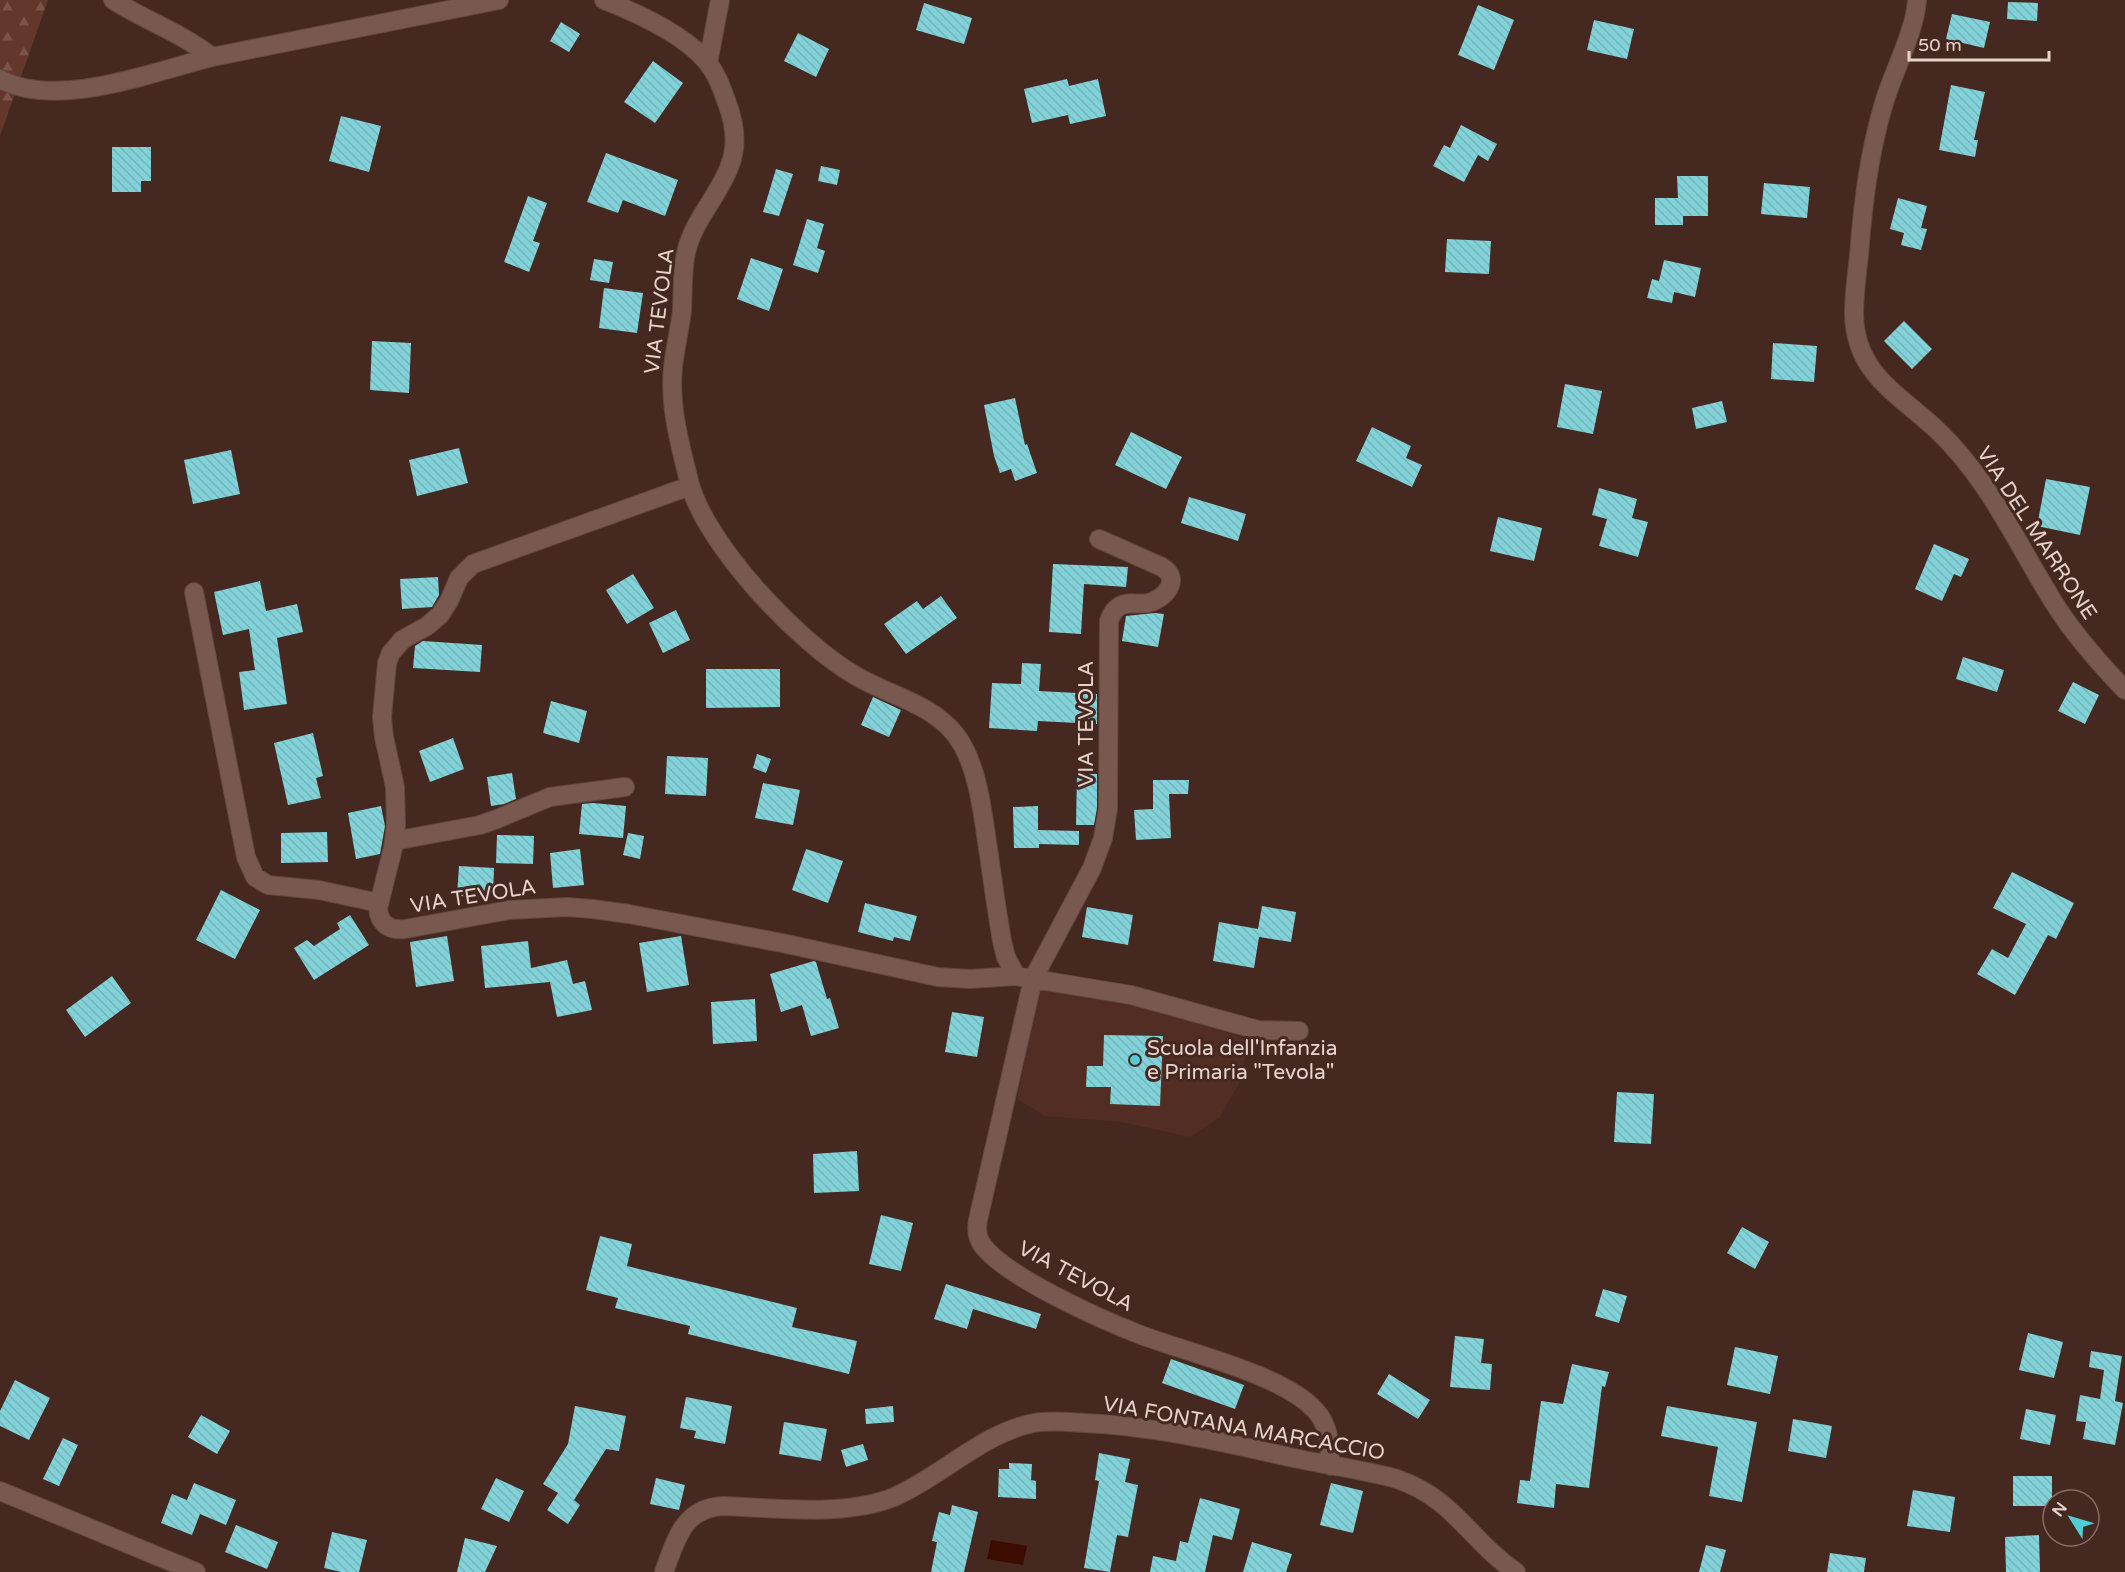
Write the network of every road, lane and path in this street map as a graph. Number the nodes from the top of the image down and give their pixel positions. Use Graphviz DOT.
graph roads {
  1 [pos="113,0"];
  2 [pos="500,0"];
  3 [pos="604,0"];
  4 [pos="720,0"];
  5 [pos="1917,0"];
  6 [pos="212,57"];
  7 [pos="708,63"];
  8 [pos="0,79"];
  9 [pos="690,486"];
  10 [pos="1099,539"];
  11 [pos="194,592"];
  12 [pos="2125,690"];
  13 [pos="626,788"];
  14 [pos="394,841"];
  15 [pos="379,903"];
  16 [pos="1025,977"];
  17 [pos="1299,1031"];
  18 [pos="1330,1466"];
  19 [pos="0,1491"];
  20 [pos="196,1572"];
  21 [pos="664,1572"];
  22 [pos="1516,1572"];
  1 -- 6 [label="street"];
  2 -- 6 [label="street"];
  3 -- 7 [label="street, VIA TEVOLA"];
  4 -- 7 [label="street"];
  5 -- 12 [label="street, VIA DEL MARRONE"];
  6 -- 8 [label="street"];
  7 -- 9 [label="street, VIA TEVOLA"];
  9 -- 14 [label="street, VIA TEVOLA"];
  9 -- 16 [label="street, VIA TEVOLA"];
  10 -- 16 [label="street, VIA TEVOLA"];
  11 -- 15 [label="street"];
  13 -- 14 [label="street"];
  14 -- 15 [label="street, VIA TEVOLA"];
  15 -- 16 [label="street, VIA TEVOLA"];
  16 -- 17 [label="street, VIA TEVOLA"];
  16 -- 18 [label="street, VIA TEVOLA"];
  18 -- 21 [label="street, VIA FONTANA MARCACCIO"];
  18 -- 22 [label="street, VIA FONTANA MARCACCIO"];
  19 -- 20 [label="street"];
}
